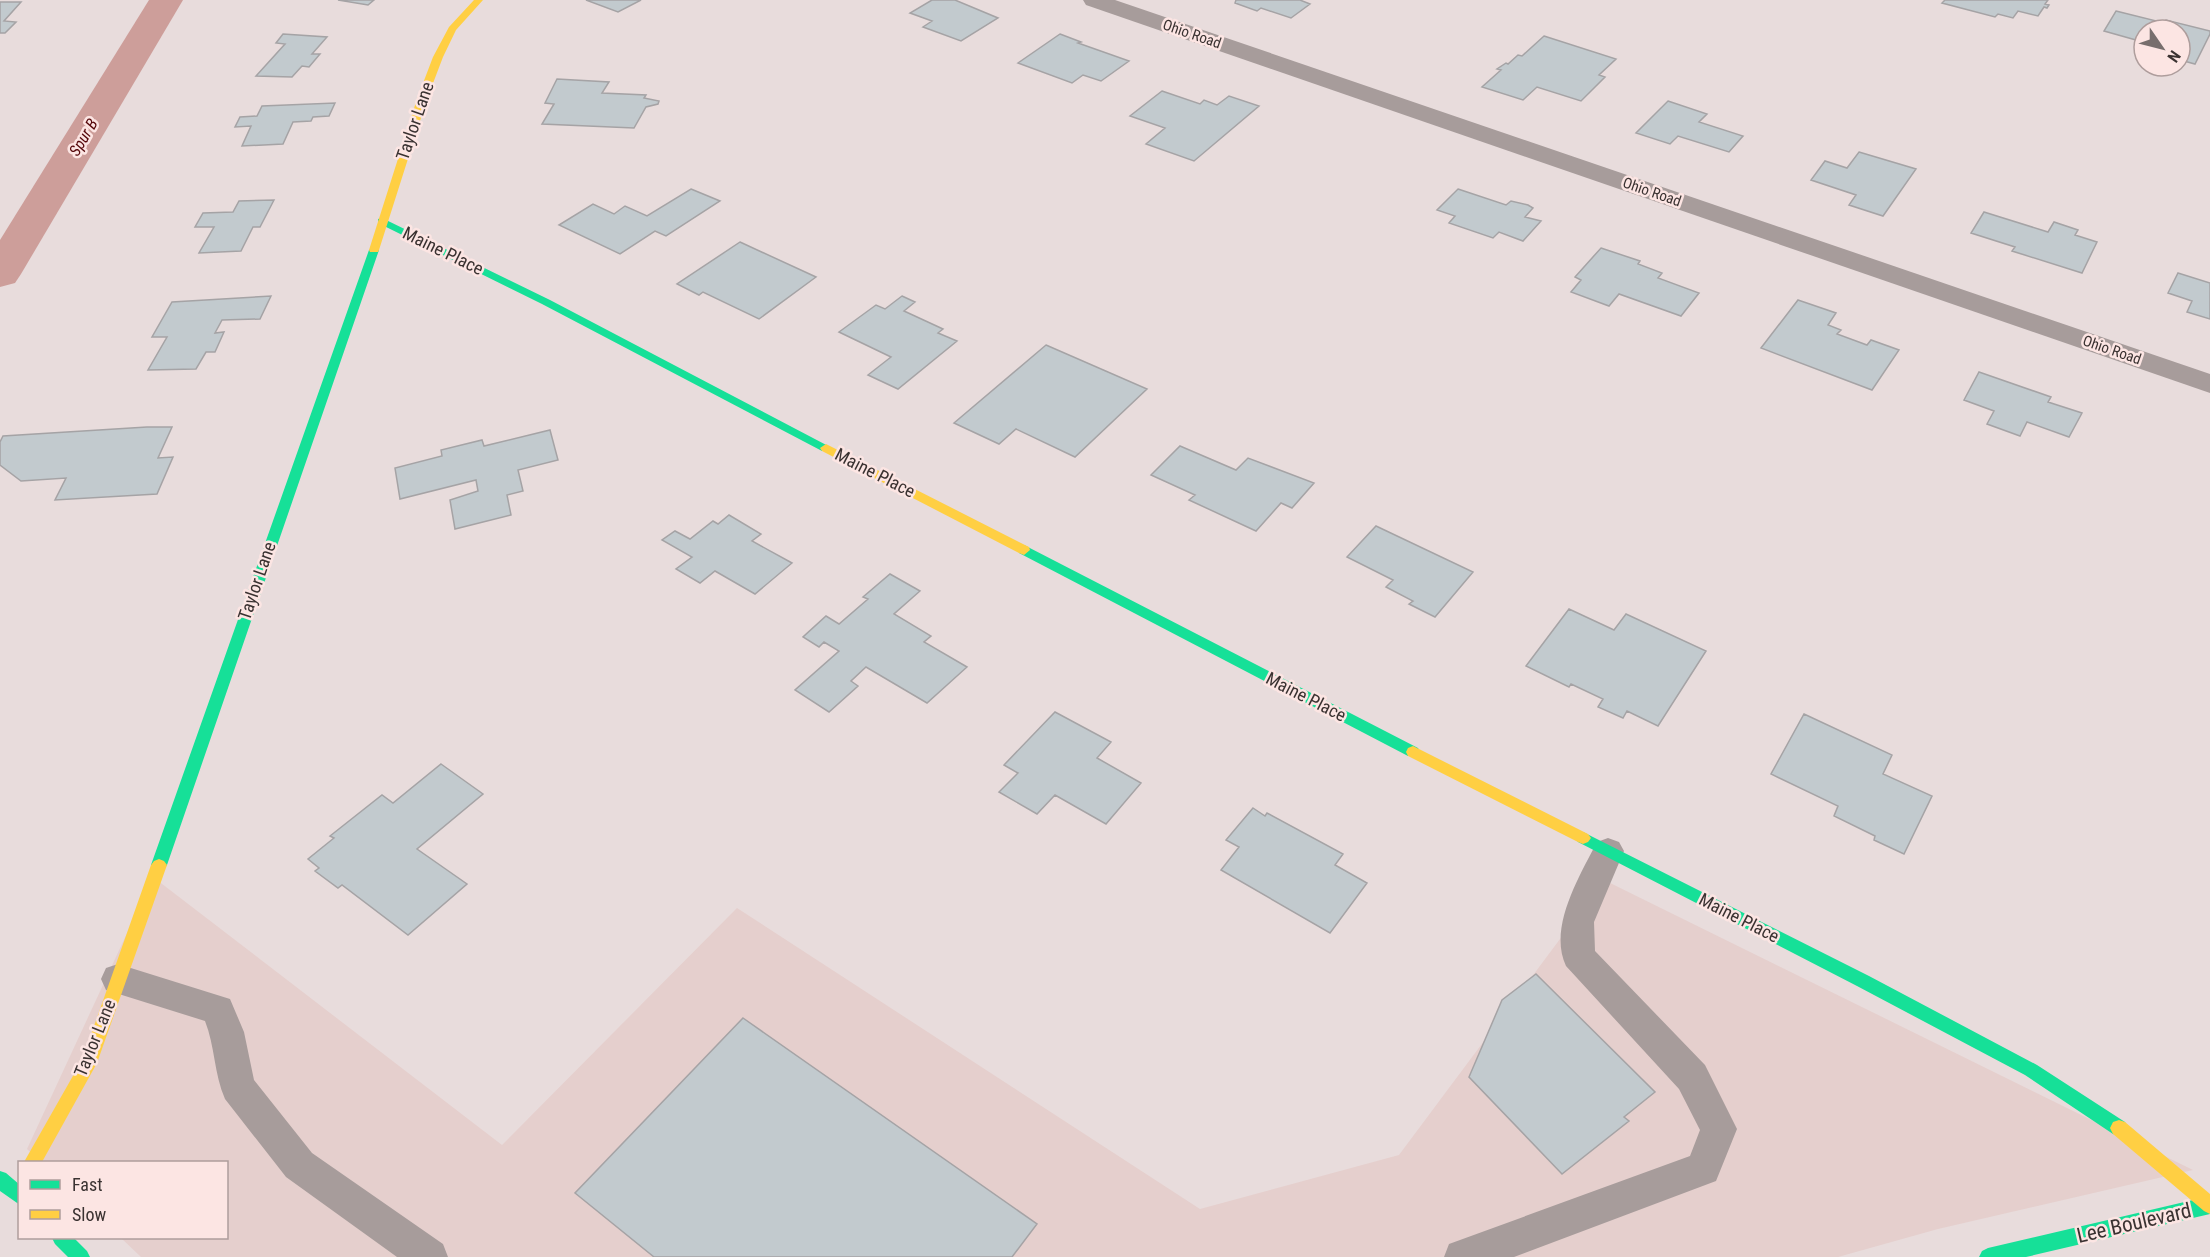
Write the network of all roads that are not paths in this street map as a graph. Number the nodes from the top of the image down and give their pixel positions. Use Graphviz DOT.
graph roads {
  1 [pos="479,0"];
  2 [pos="1094,0"];
  3 [pos="382,220"];
  4 [pos="2210,384"];
  5 [pos="1608,851"];
  6 [pos="118,979"];
  7 [pos="31,1161"];
  8 [pos="2210,1205"];
  9 [pos="62,1239"];
  10 [pos="81,1257"];
  11 [pos="429,1257"];
  12 [pos="1463,1257"];
  13 [pos="1988,1257"];
  1 -- 3 [label="street, Taylor Lane"];
  2 -- 4 [label="street, Ohio Road"];
  3 -- 5 [label="street, Maine Place"];
  3 -- 6 [label="street, Taylor Lane"];
  5 -- 8 [label="street, Maine Place"];
  5 -- 12 [label="lane"];
  6 -- 7 [label="street, Taylor Lane"];
  6 -- 11 [label="lane"];
  8 -- 13 [label="street, Lee Boulevard"];
  9 -- 10 [label="street"];
}
